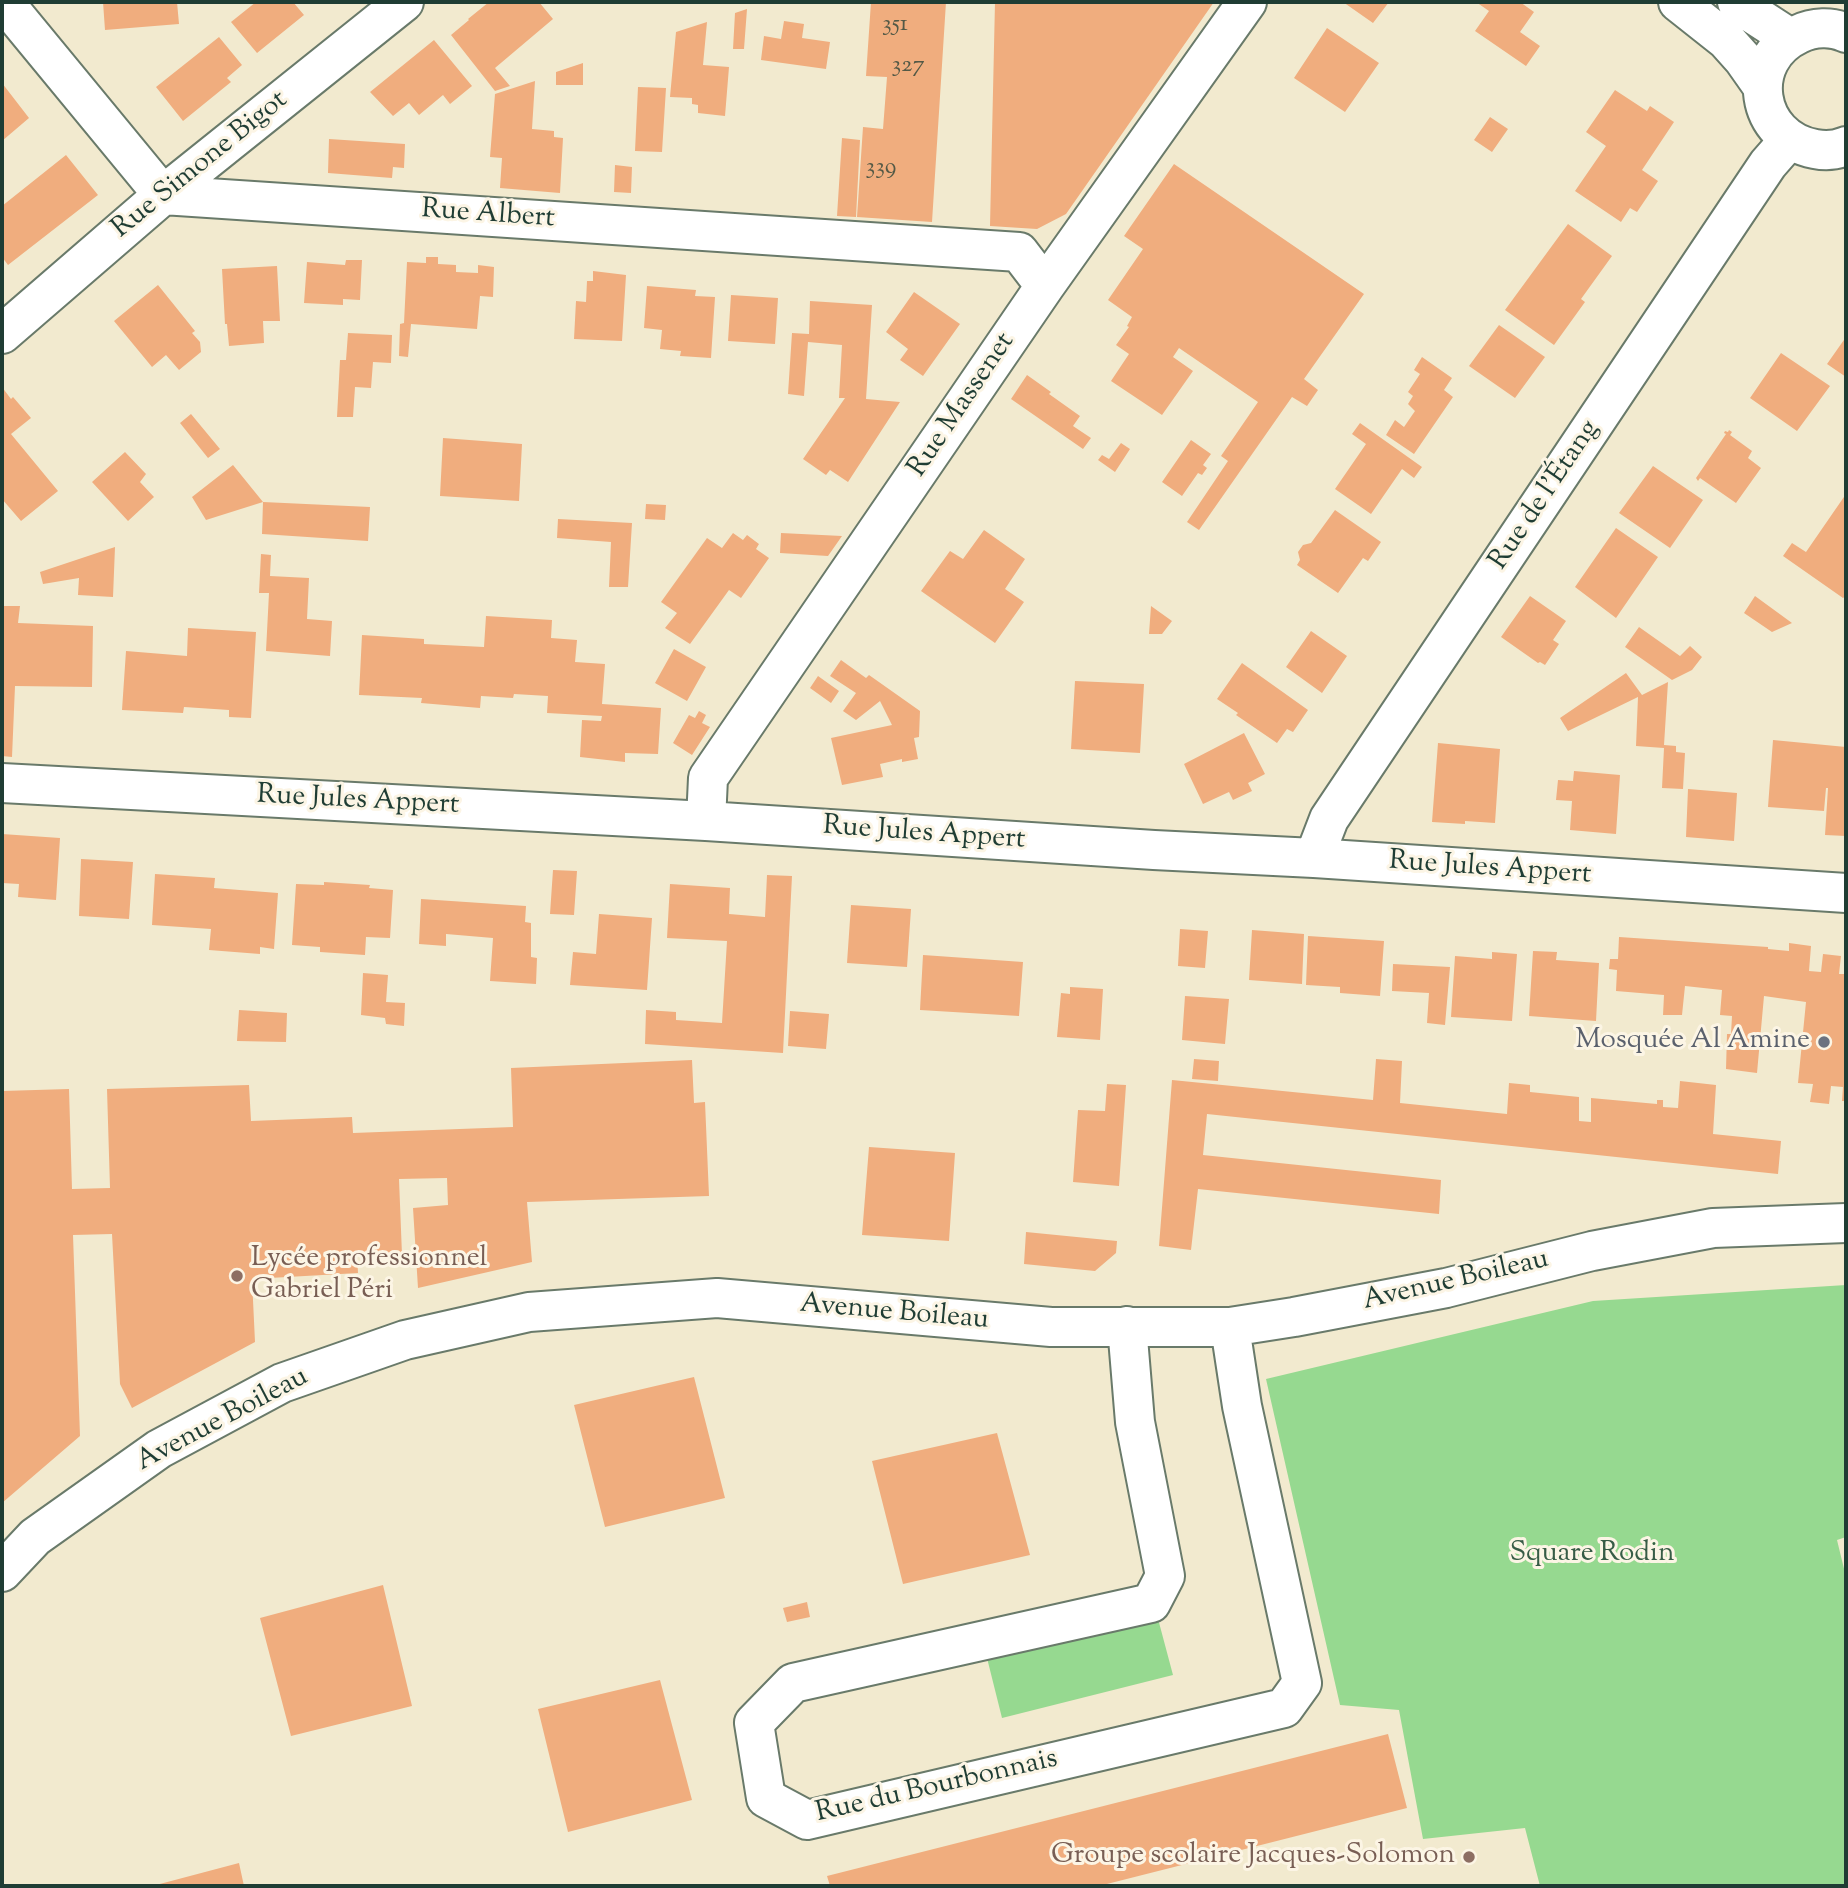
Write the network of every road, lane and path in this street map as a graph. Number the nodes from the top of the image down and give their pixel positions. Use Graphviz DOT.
graph roads {
  1 [pos="4,2"];
  2 [pos="404,2"];
  3 [pos="1247,2"];
  4 [pos="1678,2"];
  5 [pos="1737,2"];
  6 [pos="1846,33"];
  7 [pos="1790,38"];
  8 [pos="1762,86"];
  9 [pos="1789,140"];
  10 [pos="1844,149"];
  11 [pos="163,195"];
  12 [pos="1045,286"];
  13 [pos="2,334"];
  14 [pos="2,783"];
  15 [pos="706,821"];
  16 [pos="1314,858"];
  17 [pos="1846,893"];
  18 [pos="1846,1223"];
  19 [pos="1127,1326"];
  20 [pos="1230,1327"];
  21 [pos="2,1572"];
  1 -- 11 [label="street"];
  2 -- 11 [label="street, Rue Simone Bigot"];
  3 -- 12 [label="street, Rue Massenet"];
  4 -- 8 [label="street"];
  5 -- 7 [label="street"];
  6 -- 7 [label="street"];
  7 -- 8 [label="street"];
  8 -- 9 [label="street"];
  9 -- 10 [label="street"];
  9 -- 16 [label="street, Rue de l'Étang"];
  11 -- 12 [label="street, Rue Albert"];
  11 -- 13 [label="street, Rue Simone Bigot"];
  12 -- 15 [label="street, Rue Massenet"];
  14 -- 15 [label="street, Rue Jules Appert"];
  15 -- 16 [label="street, Rue Jules Appert"];
  16 -- 17 [label="street, Rue Jules Appert"];
  18 -- 20 [label="street, Avenue Boileau"];
  19 -- 20 [label="street, Avenue Boileau"];
  19 -- 20 [label="street, Rue du Bourbonnais"];
  19 -- 21 [label="street, Avenue Boileau"];
}
